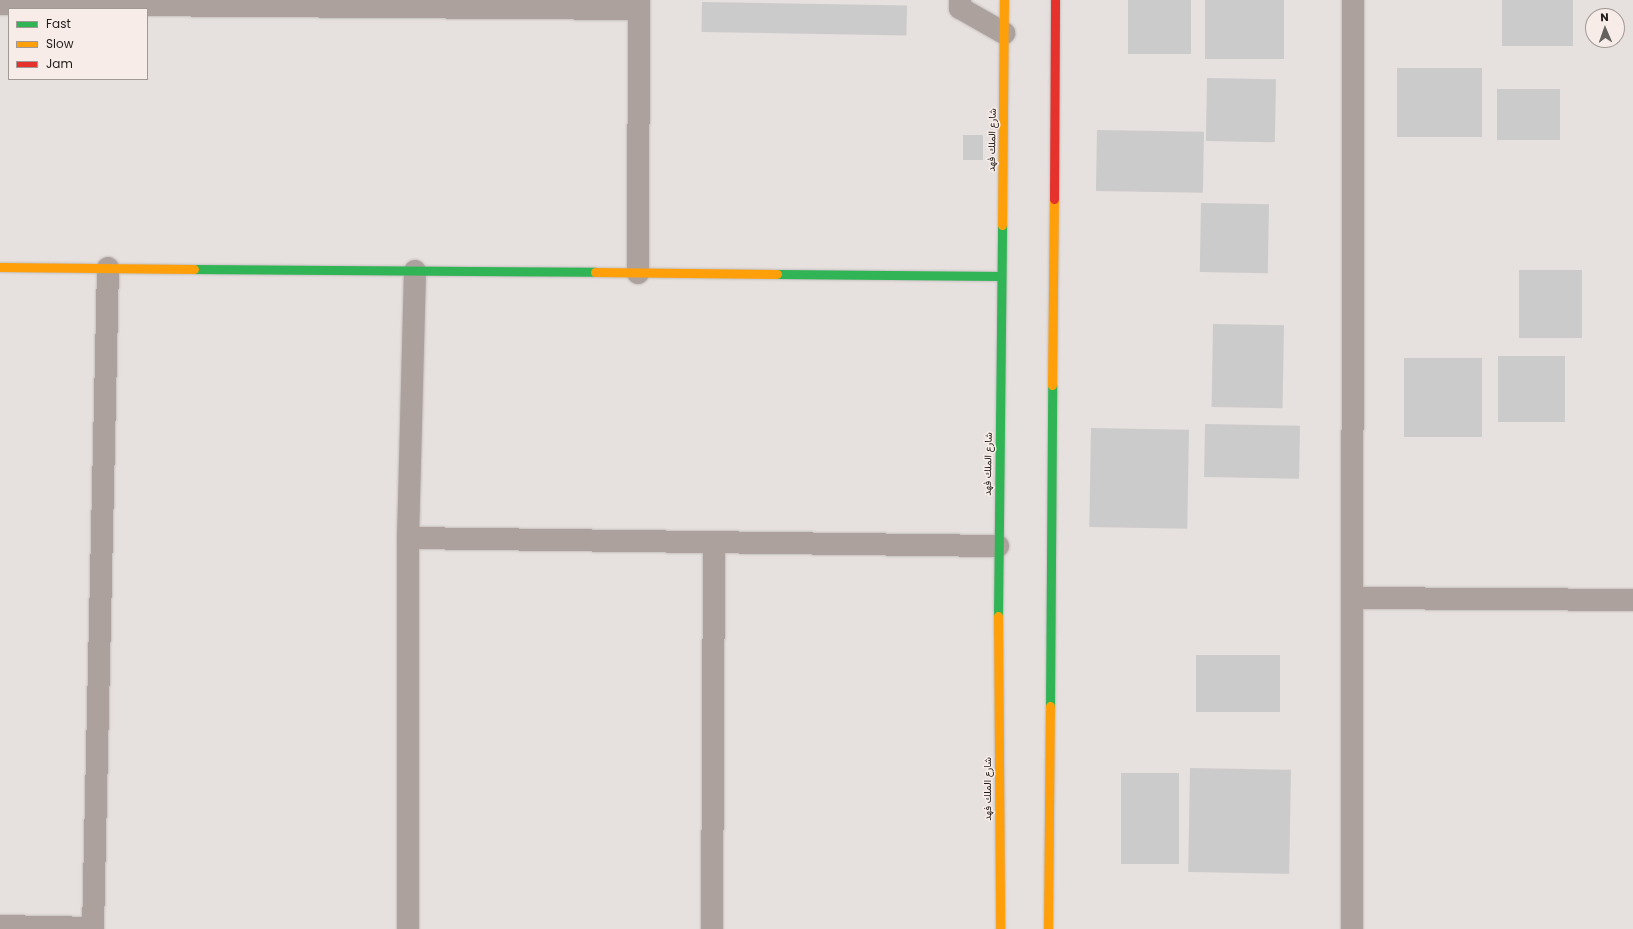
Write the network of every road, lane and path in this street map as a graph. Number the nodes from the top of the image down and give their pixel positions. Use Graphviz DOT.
graph roads {
  1 [pos="960,0"];
  2 [pos="1004,0"];
  3 [pos="1055,0"];
  4 [pos="1353,0"];
  5 [pos="0,4"];
  6 [pos="639,4"];
  7 [pos="1004,33"];
  8 [pos="0,267"];
  9 [pos="108,268"];
  10 [pos="415,270"];
  11 [pos="638,273"];
  12 [pos="1001,276"];
  13 [pos="408,538"];
  14 [pos="714,542"];
  15 [pos="998,546"];
  16 [pos="1353,598"];
  17 [pos="1633,600"];
  18 [pos="0,926"];
  19 [pos="93,928"];
  20 [pos="408,929"];
  21 [pos="712,929"];
  22 [pos="1000,929"];
  23 [pos="1048,929"];
  24 [pos="1352,929"];
  1 -- 7 [label="street"];
  2 -- 7 [label="street, شارع الملك فهد"];
  3 -- 23 [label="street"];
  4 -- 16 [label="street"];
  5 -- 6 [label="street"];
  6 -- 11 [label="street"];
  7 -- 12 [label="street, شارع الملك فهد"];
  8 -- 9 [label="street"];
  9 -- 10 [label="street"];
  9 -- 19 [label="street"];
  10 -- 11 [label="street"];
  10 -- 13 [label="street"];
  11 -- 12 [label="street"];
  12 -- 15 [label="street, شارع الملك فهد"];
  13 -- 14 [label="street"];
  13 -- 20 [label="street"];
  14 -- 15 [label="street"];
  14 -- 21 [label="street"];
  15 -- 22 [label="street, شارع الملك فهد"];
  16 -- 17 [label="street"];
  16 -- 24 [label="street"];
  18 -- 19 [label="street"];
}
